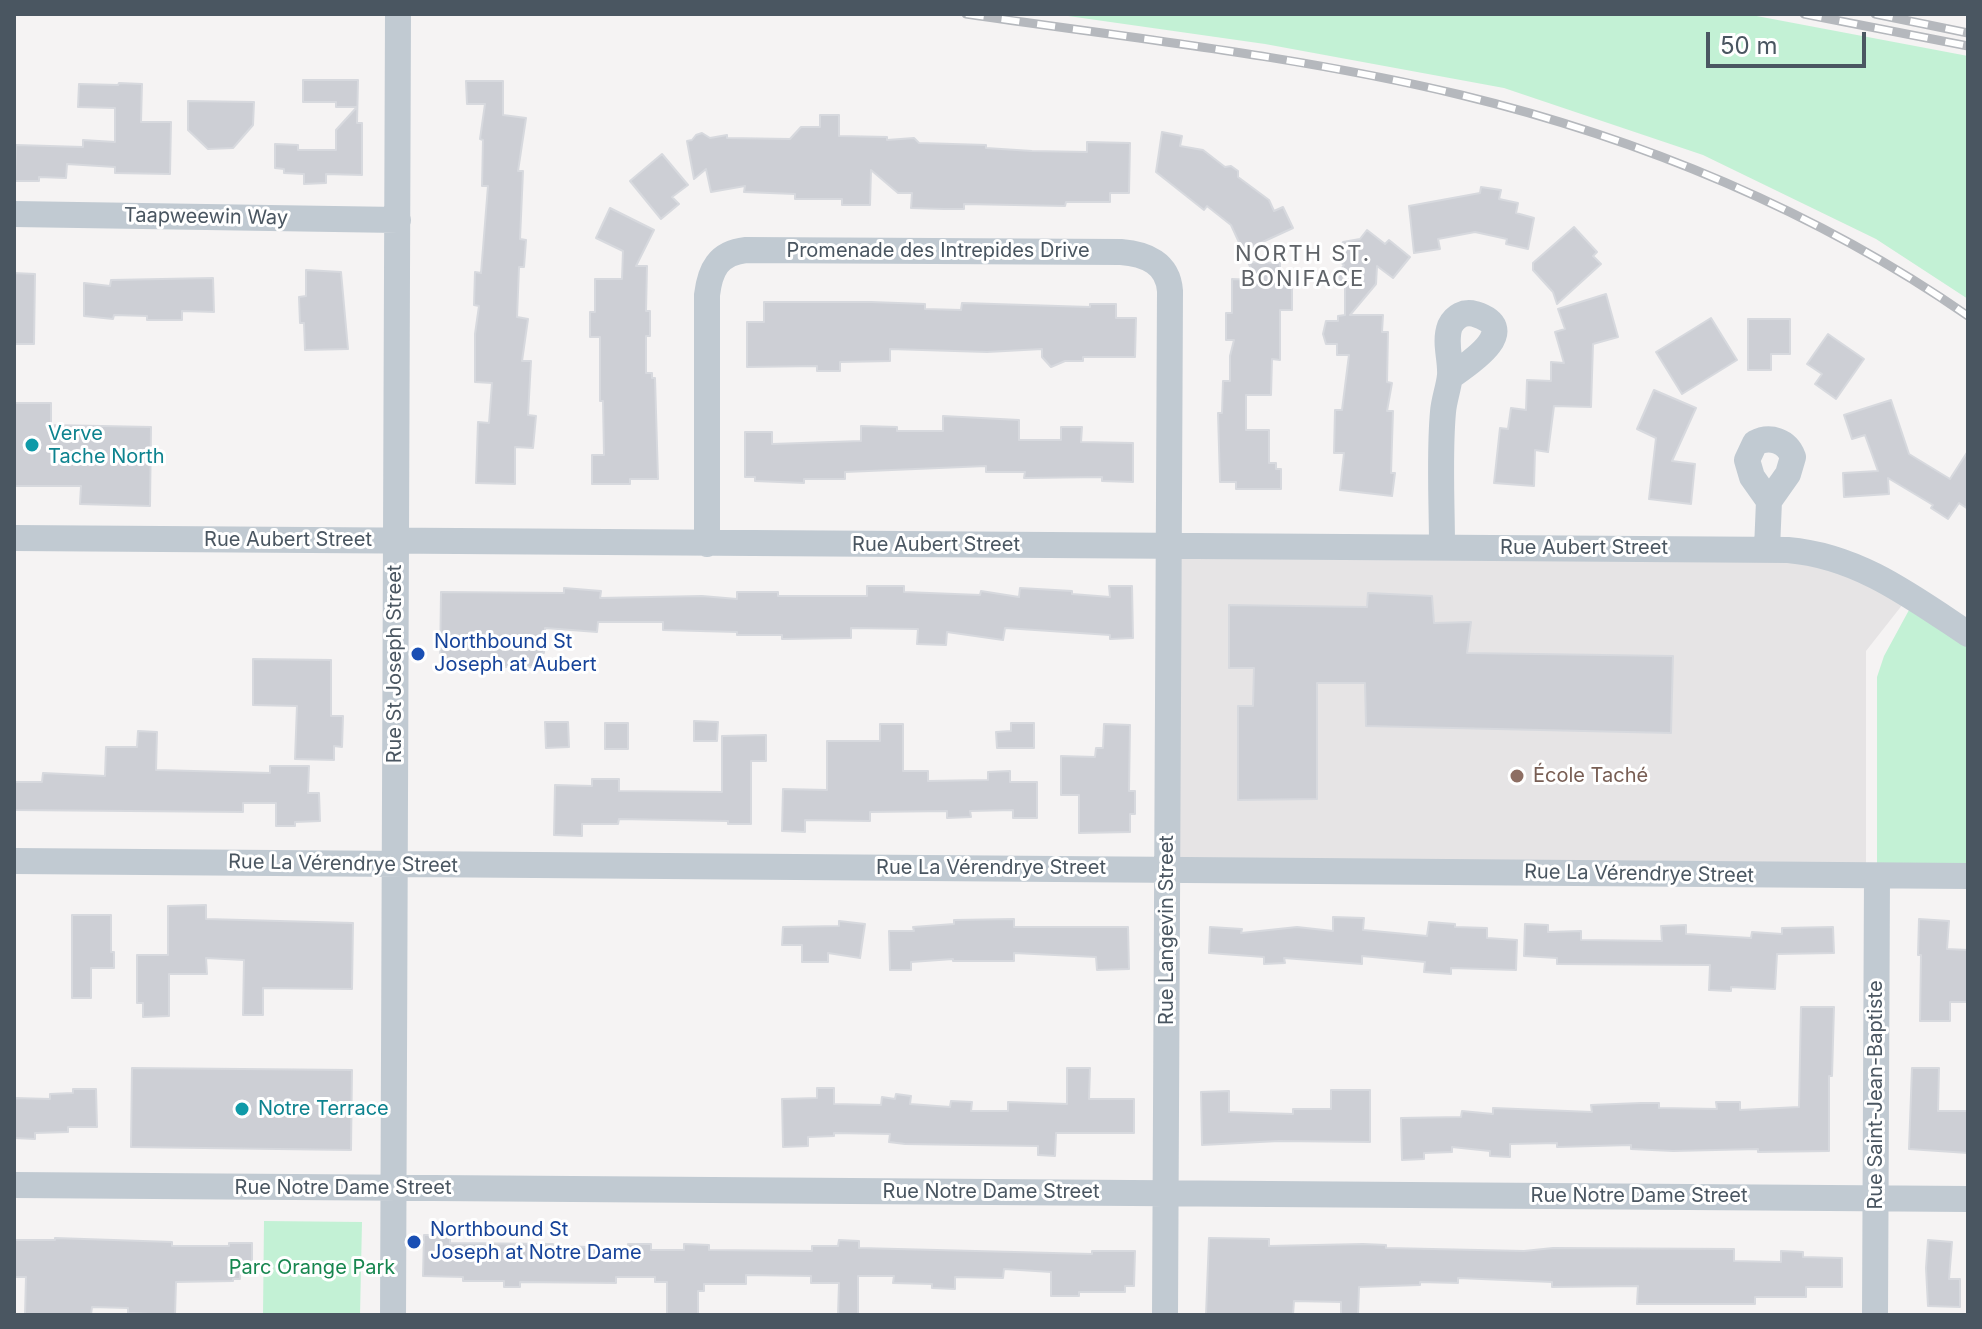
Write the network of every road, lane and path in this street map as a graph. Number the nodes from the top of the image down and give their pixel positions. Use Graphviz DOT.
graph roads {
  1 [pos="398,14"];
  2 [pos="14,214"];
  3 [pos="398,220"];
  4 [pos="1450,377"];
  5 [pos="1769,501"];
  6 [pos="14,538"];
  7 [pos="395,541"];
  8 [pos="707,544"];
  9 [pos="1169,546"];
  10 [pos="1442,547"];
  11 [pos="1767,549"];
  12 [pos="1968,634"];
  13 [pos="14,861"];
  14 [pos="394,864"];
  15 [pos="1167,869"];
  16 [pos="1877,876"];
  17 [pos="1968,876"];
  18 [pos="14,1185"];
  19 [pos="393,1188"];
  20 [pos="1166,1193"];
  21 [pos="1875,1198"];
  22 [pos="1968,1199"];
  23 [pos="393,1315"];
  24 [pos="1165,1315"];
  25 [pos="1875,1315"];
  1 -- 3 [label="street, Rue St Joseph Street"];
  2 -- 3 [label="street, Taapweewin Way"];
  3 -- 7 [label="street, Rue St Joseph Street"];
  4 -- 10 [label="street"];
  5 -- 11 [label="street"];
  6 -- 7 [label="street, Rue Aubert Street"];
  7 -- 8 [label="street, Rue Aubert Street"];
  7 -- 14 [label="street, Rue St Joseph Street"];
  8 -- 9 [label="street, Rue Aubert Street"];
  8 -- 9 [label="street, Promenade des Intrepides Drive"];
  9 -- 10 [label="street, Rue Aubert Street"];
  9 -- 15 [label="street, Rue Langevin Street"];
  10 -- 11 [label="street, Rue Aubert Street"];
  11 -- 12 [label="street, Rue Aubert Street"];
  13 -- 14 [label="street, Rue La Vérendrye Street"];
  14 -- 15 [label="street, Rue La Vérendrye Street"];
  14 -- 19 [label="street, Rue St Joseph Street"];
  15 -- 16 [label="street, Rue La Vérendrye Street"];
  15 -- 20 [label="street, Rue Langevin Street"];
  16 -- 17 [label="street, Rue La Vérendrye Street"];
  16 -- 21 [label="street, Rue Saint-Jean-Baptiste"];
  18 -- 19 [label="street, Rue Notre Dame Street"];
  19 -- 20 [label="street, Rue Notre Dame Street"];
  19 -- 23 [label="street, Rue St Joseph Street"];
  20 -- 21 [label="street, Rue Notre Dame Street"];
  20 -- 24 [label="street, Rue Langevin Street"];
  21 -- 22 [label="street, Rue Notre Dame Street"];
  21 -- 25 [label="street, Rue Saint-Jean-Baptiste"];
}
